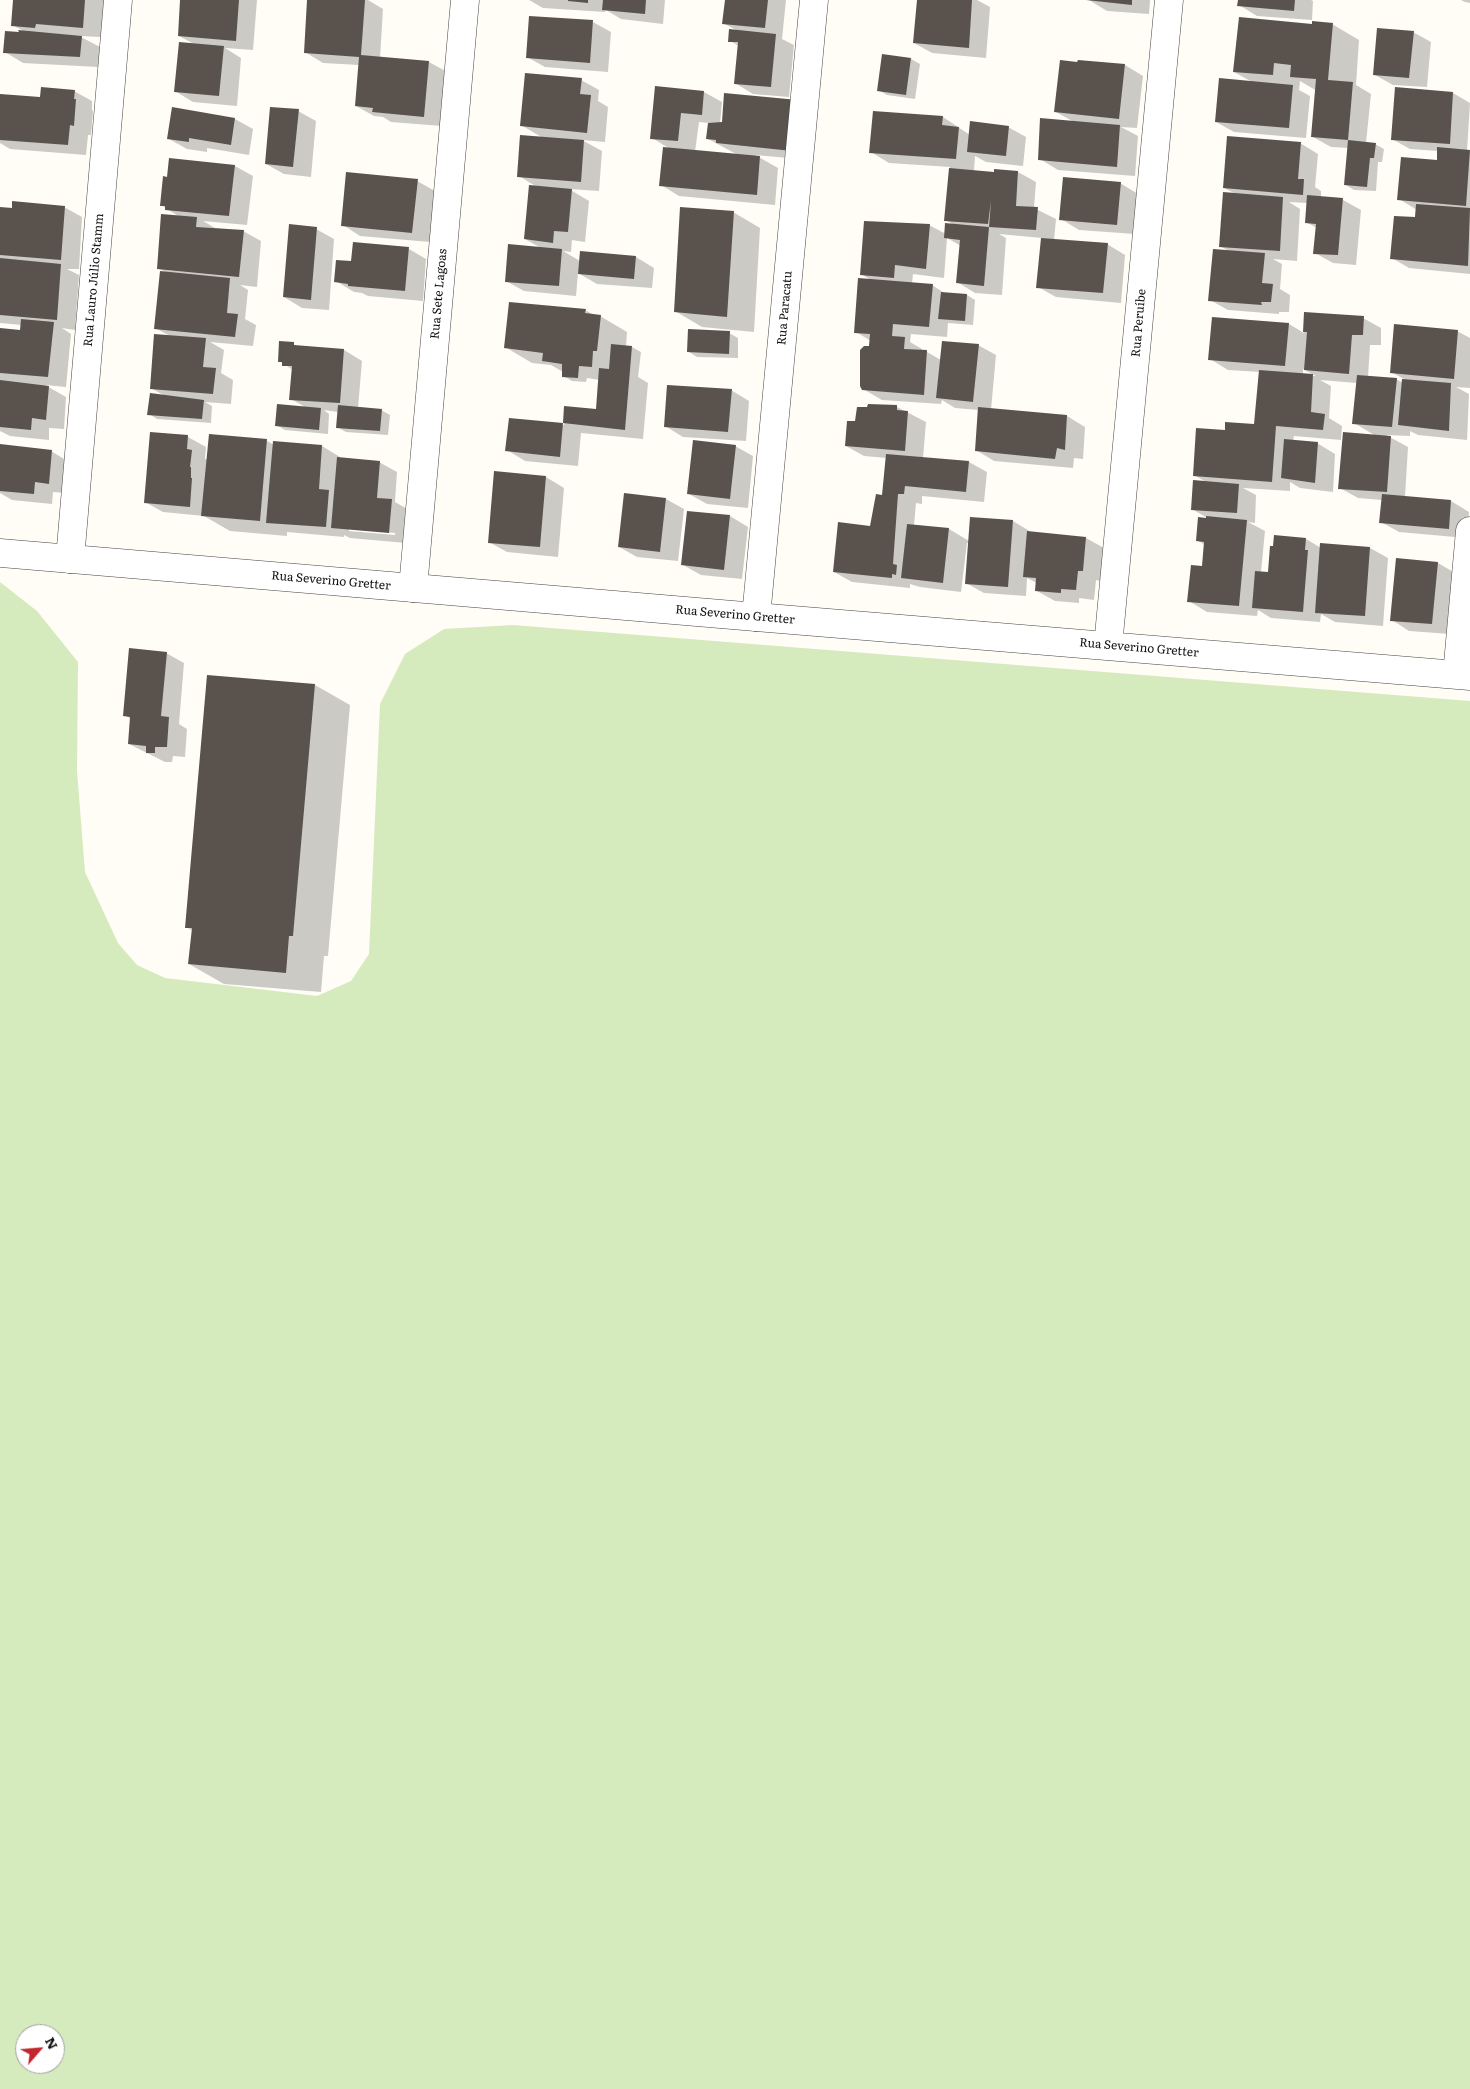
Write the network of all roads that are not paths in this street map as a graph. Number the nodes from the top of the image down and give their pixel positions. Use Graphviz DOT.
graph roads {
  1 [pos="118,0"];
  2 [pos="465,0"];
  3 [pos="814,0"];
  4 [pos="1169,0"];
  5 [pos="1470,530"];
  6 [pos="0,554"];
  7 [pos="70,559"];
  8 [pos="413,588"];
  9 [pos="756,616"];
  10 [pos="1108,646"];
  11 [pos="1464,676"];
  1 -- 7 [label="street, Rua Lauro Júlio Stamm"];
  2 -- 8 [label="street, Rua Sete Lagoas"];
  3 -- 9 [label="street, Rua Paracatu"];
  4 -- 10 [label="street, Rua Peruíbe"];
  5 -- 11 [label="street"];
  6 -- 7 [label="street, Rua Severino Gretter"];
  7 -- 8 [label="street, Rua Severino Gretter"];
  8 -- 9 [label="street, Rua Severino Gretter"];
  9 -- 10 [label="street, Rua Severino Gretter"];
  10 -- 11 [label="street, Rua Severino Gretter"];
}
